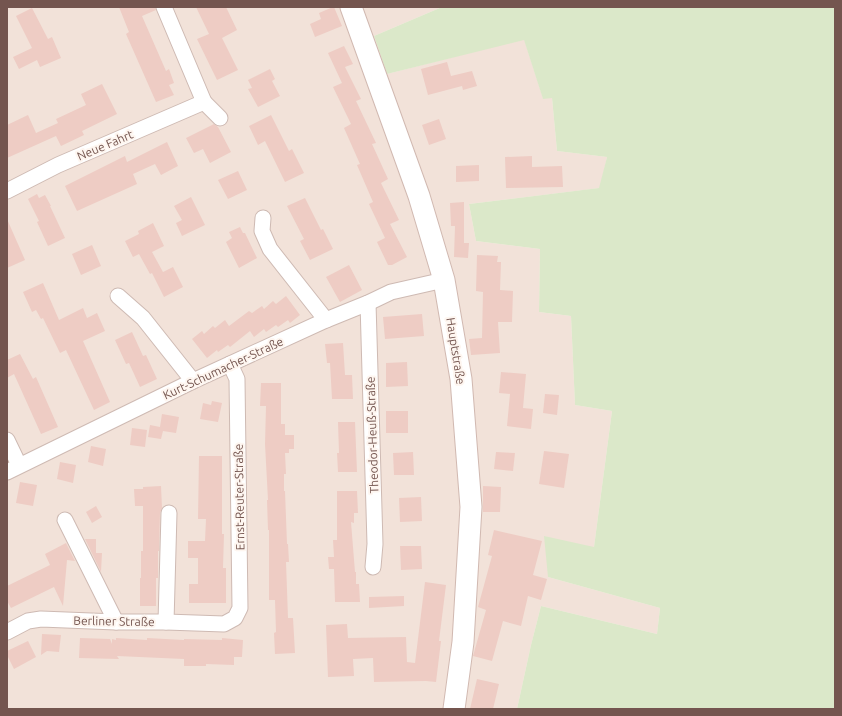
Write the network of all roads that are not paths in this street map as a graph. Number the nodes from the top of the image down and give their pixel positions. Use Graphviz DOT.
graph roads {
  1 [pos="164,7"];
  2 [pos="351,7"];
  3 [pos="204,102"];
  4 [pos="220,118"];
  5 [pos="7,191"];
  6 [pos="263,218"];
  7 [pos="444,280"];
  8 [pos="118,296"];
  9 [pos="368,302"];
  10 [pos="326,320"];
  11 [pos="230,364"];
  12 [pos="193,381"];
  13 [pos="7,440"];
  14 [pos="13,469"];
  15 [pos="169,513"];
  16 [pos="65,520"];
  17 [pos="373,567"];
  18 [pos="116,622"];
  19 [pos="166,622"];
  20 [pos="224,624"];
  21 [pos="7,632"];
  22 [pos="454,709"];
  1 -- 3 [label="street"];
  2 -- 7 [label="street, Hauptstraße"];
  3 -- 4 [label="street"];
  3 -- 5 [label="street, Neue Fahrt"];
  6 -- 10 [label="street"];
  7 -- 9 [label="street, Kurt-Schumacher-Straße"];
  7 -- 22 [label="street, Hauptstraße"];
  8 -- 12 [label="street"];
  9 -- 10 [label="street, Kurt-Schumacher-Straße"];
  9 -- 17 [label="street, Theodor-Heuß-Straße"];
  10 -- 11 [label="street, Kurt-Schumacher-Straße"];
  11 -- 12 [label="street, Kurt-Schumacher-Straße"];
  11 -- 20 [label="street, Ernst-Reuter-Straße"];
  12 -- 14 [label="street, Kurt-Schumacher-Straße"];
  13 -- 14 [label="street"];
  15 -- 19 [label="street"];
  16 -- 18 [label="street"];
  18 -- 19 [label="street, Berliner Straße"];
  18 -- 21 [label="street, Berliner Straße"];
  19 -- 20 [label="street, Berliner Straße"];
}
